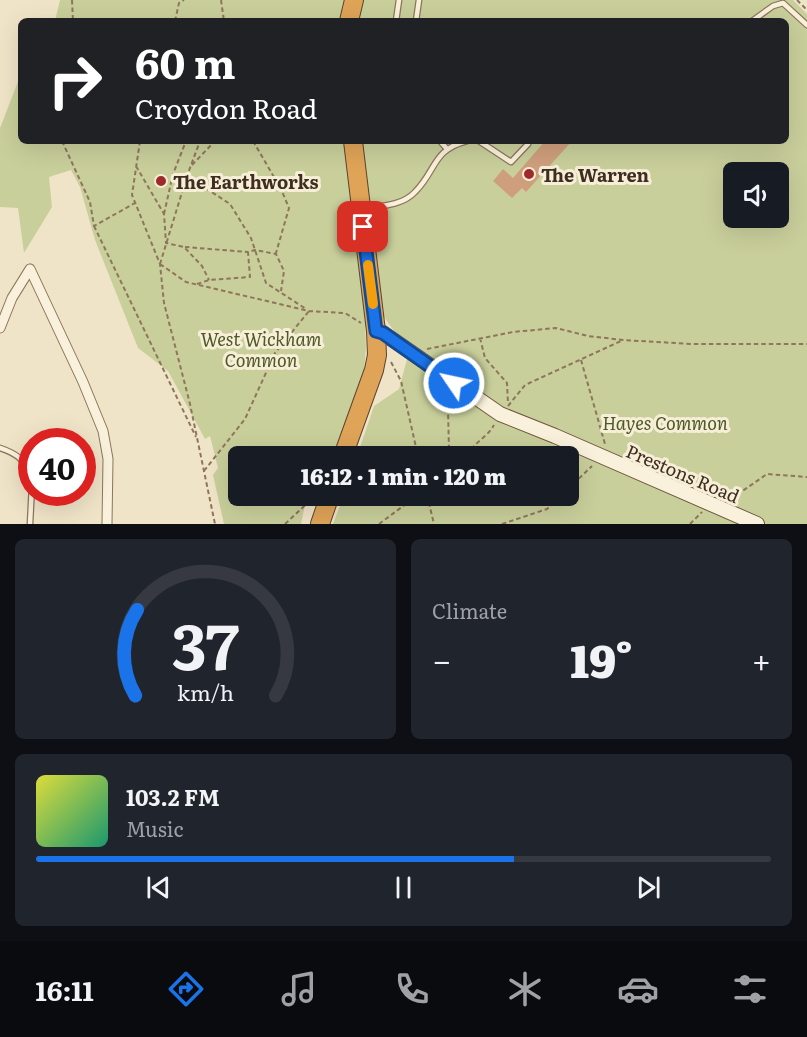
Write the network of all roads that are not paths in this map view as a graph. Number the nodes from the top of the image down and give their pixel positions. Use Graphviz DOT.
graph roads {
  1 [pos="354,0"];
  2 [pos="399,0"];
  3 [pos="419,0"];
  4 [pos="350,18"];
  5 [pos="396,18"];
  6 [pos="416,18"];
  7 [pos="756,18"];
  8 [pos="807,25"];
  9 [pos="354,144"];
  10 [pos="443,144"];
  11 [pos="460,144"];
  12 [pos="483,144"];
  13 [pos="528,144"];
  14 [pos="447,149"];
  15 [pos="361,209"];
  16 [pos="0,328"];
  17 [pos="376,331"];
  18 [pos="347,446"];
  19 [pos="0,448"];
  20 [pos="18,456"];
  21 [pos="31,506"];
  22 [pos="326,506"];
  23 [pos="30,524"];
  24 [pos="108,524"];
  25 [pos="320,524"];
  26 [pos="757,524"];
  1 -- 4 [label="highway"];
  2 -- 5 [label="lane"];
  3 -- 6 [label="lane"];
  7 -- 8 [label="lane"];
  9 -- 15 [label="highway"];
  10 -- 14 [label="lane"];
  11 -- 14 [label="lane"];
  12 -- 13 [label="lane"];
  14 -- 15 [label="lane"];
  15 -- 17 [label="highway"];
  16 -- 24 [label="street"];
  17 -- 18 [label="highway"];
  17 -- 26 [label="street, Prestons Road"];
  19 -- 20 [label="lane"];
  21 -- 23 [label="lane"];
  22 -- 25 [label="highway"];
}
